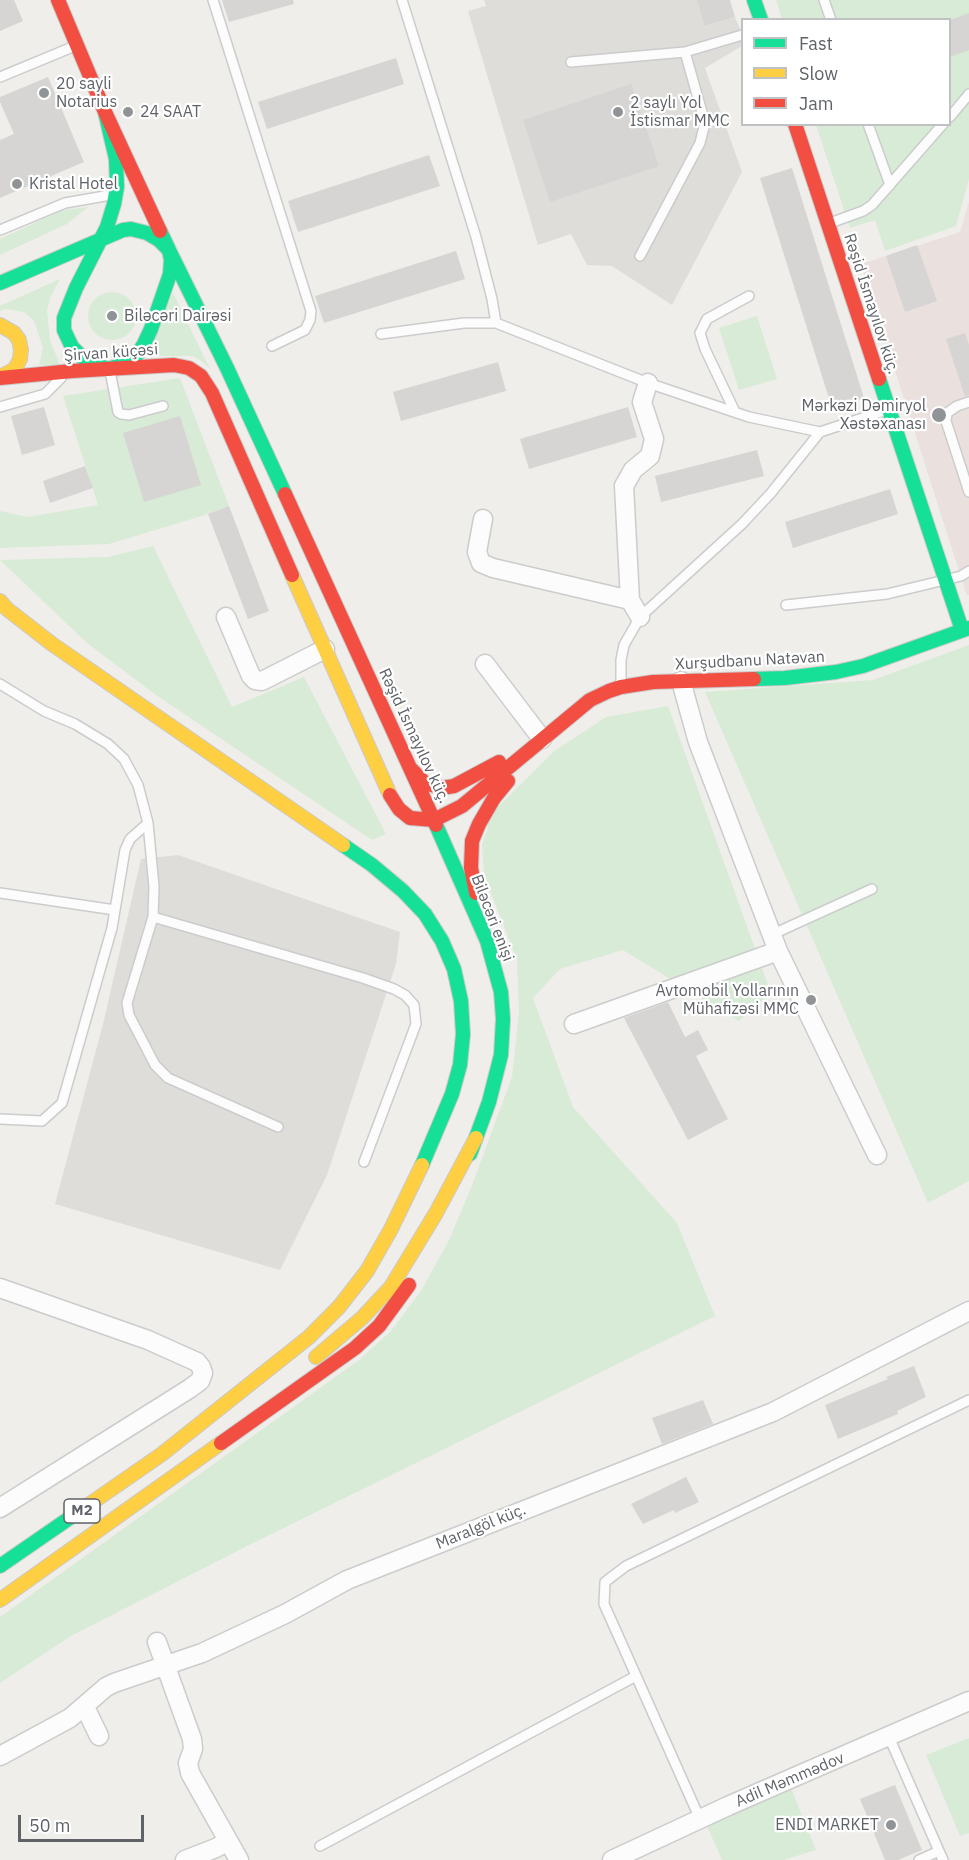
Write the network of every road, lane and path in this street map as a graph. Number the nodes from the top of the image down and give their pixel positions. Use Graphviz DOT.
graph roads {
  1 [pos="213,0"];
  2 [pos="402,0"];
  3 [pos="754,0"];
  4 [pos="824,0"];
  5 [pos="63,3"];
  6 [pos="759,18"];
  7 [pos="830,18"];
  8 [pos="741,35"];
  9 [pos="77,45"];
  10 [pos="685,52"];
  11 [pos="571,62"];
  12 [pos="0,76"];
  13 [pos="969,94"];
  14 [pos="105,111"];
  15 [pos="951,116"];
  16 [pos="796,126"];
  17 [pos="869,126"];
  18 [pos="941,126"];
  19 [pos="890,185"];
  20 [pos="117,187"];
  21 [pos="828,224"];
  22 [pos="0,230"];
  23 [pos="102,237"];
  24 [pos="169,250"];
  25 [pos="640,256"];
  26 [pos="0,283"];
  27 [pos="749,296"];
  28 [pos="496,323"];
  29 [pos="0,325"];
  30 [pos="381,334"];
  31 [pos="273,346"];
  32 [pos="110,369"];
  33 [pos="66,372"];
  34 [pos="0,378"];
  35 [pos="648,383"];
  36 [pos="212,393"];
  37 [pos="969,402"];
  38 [pos="163,406"];
  39 [pos="0,407"];
  40 [pos="889,410"];
  41 [pos="735,412"];
  42 [pos="820,432"];
  43 [pos="969,492"];
  44 [pos="483,519"];
  45 [pos="969,571"];
  46 [pos="946,579"];
  47 [pos="630,600"];
  48 [pos="4,605"];
  49 [pos="786,605"];
  50 [pos="226,617"];
  51 [pos="640,617"];
  52 [pos="965,629"];
  53 [pos="325,649"];
  54 [pos="486,664"];
  55 [pos="681,681"];
  56 [pos="0,684"];
  57 [pos="621,687"];
  58 [pos="542,739"];
  59 [pos="410,767"];
  60 [pos="434,820"];
  61 [pos="148,823"];
  62 [pos="872,889"];
  63 [pos="0,893"];
  64 [pos="115,910"];
  65 [pos="153,916"];
  66 [pos="487,941"];
  67 [pos="775,943"];
  68 [pos="574,1024"];
  69 [pos="0,1119"];
  70 [pos="278,1127"];
  71 [pos="476,1138"];
  72 [pos="877,1155"];
  73 [pos="364,1162"];
  74 [pos="430,1250"];
  75 [pos="414,1278"];
  76 [pos="0,1288"];
  77 [pos="969,1311"];
  78 [pos="306,1363"];
  79 [pos="267,1388"];
  80 [pos="969,1400"];
  81 [pos="162,1454"];
  82 [pos="0,1508"];
  83 [pos="0,1566"];
  84 [pos="0,1600"];
  85 [pos="157,1642"];
  86 [pos="166,1666"];
  87 [pos="636,1676"];
  88 [pos="969,1701"];
  89 [pos="84,1707"];
  90 [pos="99,1736"];
  91 [pos="889,1737"];
  92 [pos="0,1756"];
  93 [pos="700,1819"];
  94 [pos="228,1841"];
  95 [pos="320,1846"];
  96 [pos="941,1855"];
  97 [pos="185,1860"];
  98 [pos="239,1860"];
  99 [pos="612,1860"];
  100 [pos="919,1860"];
  1 -- 31 [label="lane"];
  2 -- 28 [label="lane"];
  3 -- 6 [label="main road"];
  4 -- 7 [label="lane"];
  5 -- 9 [label="main road"];
  8 -- 10 [label="lane"];
  9 -- 12 [label="lane"];
  9 -- 14 [label="main road"];
  10 -- 11 [label="lane"];
  10 -- 25 [label="lane"];
  13 -- 15 [label="lane"];
  14 -- 20 [label="main road"];
  14 -- 24 [label="main road, Rəşid İsmayılov küç."];
  16 -- 21 [label="main road, Rəşid İsmayılov küç."];
  17 -- 19 [label="lane"];
  18 -- 19 [label="lane"];
  19 -- 21 [label="lane"];
  20 -- 22 [label="lane"];
  20 -- 23 [label="main road"];
  21 -- 40 [label="main road, Rəşid İsmayılov küç."];
  23 -- 24 [label="main road"];
  23 -- 26 [label="main road"];
  23 -- 32 [label="main road"];
  24 -- 32 [label="main road"];
  24 -- 59 [label="main road, Rəşid İsmayılov küç."];
  27 -- 41 [label="lane"];
  28 -- 30 [label="lane"];
  28 -- 35 [label="lane"];
  29 -- 34 [label="main road"];
  32 -- 33 [label="main road, Şirvan küçəsi"];
  32 -- 36 [label="main road, Şirvan küçəsi"];
  32 -- 38 [label="lane"];
  33 -- 34 [label="main road, Şirvan küçəsi"];
  33 -- 39 [label="lane"];
  35 -- 41 [label="lane"];
  35 -- 47 [label="street"];
  36 -- 53 [label="main road, Rəşid İsmayılov küç."];
  37 -- 43 [label="lane"];
  40 -- 42 [label="lane"];
  40 -- 46 [label="main road, Rəşid İsmayılov küç."];
  41 -- 42 [label="lane"];
  42 -- 51 [label="lane"];
  44 -- 47 [label="street"];
  45 -- 46 [label="lane"];
  46 -- 49 [label="lane"];
  46 -- 52 [label="main road, Rəşid İsmayılov küç."];
  47 -- 51 [label="street"];
  48 -- 81 [label="main road"];
  50 -- 53 [label="street"];
  51 -- 57 [label="lane"];
  52 -- 55 [label="main road, Xurşudbanu Natəvan"];
  53 -- 60 [label="main road, Rəşid İsmayılov küç."];
  54 -- 58 [label="street"];
  55 -- 57 [label="main road, Xurşudbanu Natəvan"];
  55 -- 67 [label="street"];
  56 -- 61 [label="lane"];
  57 -- 58 [label="main road, Xurşudbanu Natəvan"];
  58 -- 59 [label="main road"];
  58 -- 60 [label="main road"];
  58 -- 66 [label="main road"];
  59 -- 60 [label="main road, Rəşid İsmayılov küç."];
  60 -- 66 [label="main road, Biləcəri enişi"];
  61 -- 64 [label="lane"];
  61 -- 65 [label="lane"];
  62 -- 67 [label="lane"];
  63 -- 64 [label="lane"];
  64 -- 69 [label="lane"];
  65 -- 70 [label="lane"];
  65 -- 73 [label="lane"];
  66 -- 71 [label="main road, Biləcəri enişi"];
  67 -- 68 [label="street"];
  67 -- 72 [label="street"];
  71 -- 74 [label="main road"];
  71 -- 78 [label="main road"];
  75 -- 84 [label="main road"];
  76 -- 82 [label="street"];
  77 -- 86 [label="street, Maralgöl küç."];
  79 -- 81 [label="main road"];
  80 -- 87 [label="lane"];
  81 -- 83 [label="main road, M2"];
  85 -- 86 [label="street"];
  86 -- 89 [label="street, Maralgöl küç."];
  86 -- 94 [label="street"];
  87 -- 93 [label="lane"];
  87 -- 95 [label="lane"];
  88 -- 91 [label="street, Adil Məmmədov"];
  89 -- 90 [label="street"];
  89 -- 92 [label="street, Maralgöl küç."];
  91 -- 93 [label="street, Adil Məmmədov"];
  91 -- 96 [label="lane"];
  93 -- 99 [label="street, Adil Məmmədov"];
  94 -- 97 [label="street"];
  94 -- 98 [label="street"];
  96 -- 100 [label="lane"];
}
